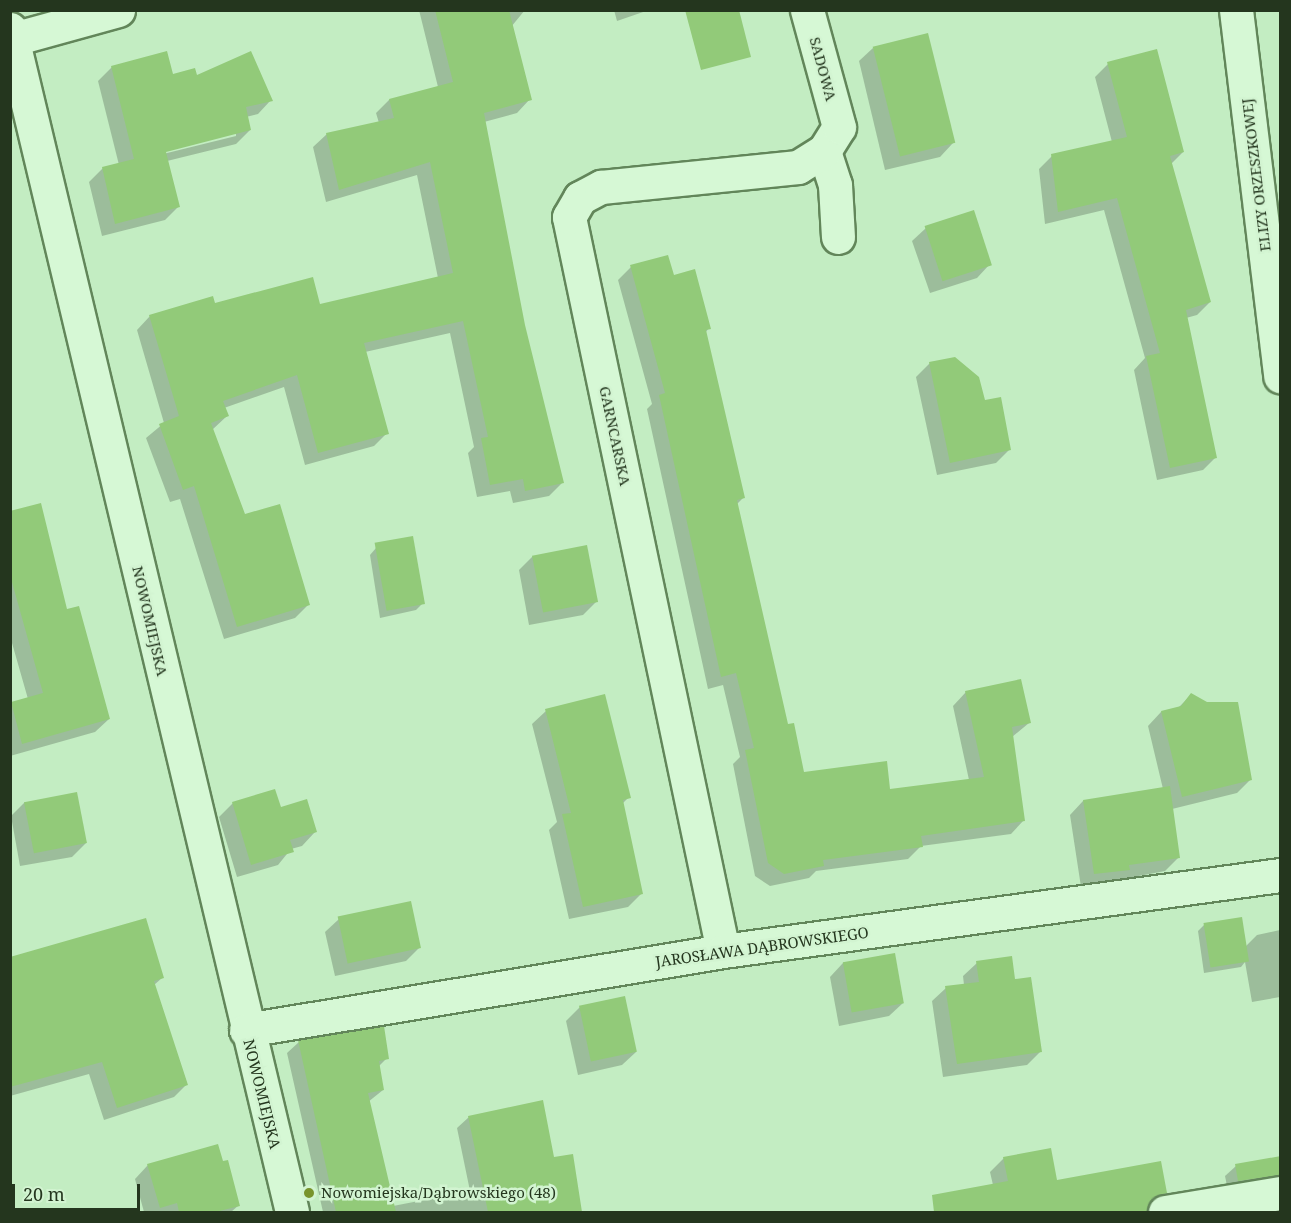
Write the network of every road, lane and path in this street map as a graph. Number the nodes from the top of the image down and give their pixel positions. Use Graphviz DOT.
graph roads {
  1 [pos="118,10"];
  2 [pos="807,10"];
  3 [pos="1236,10"];
  4 [pos="12,34"];
  5 [pos="832,139"];
  6 [pos="838,237"];
  7 [pos="1281,376"];
  8 [pos="1281,875"];
  9 [pos="723,951"];
  10 [pos="246,1030"];
  11 [pos="1281,1193"];
  12 [pos="292,1212"];
  13 [pos="1166,1212"];
  1 -- 4 [label="street"];
  2 -- 5 [label="street, SADOWA"];
  3 -- 7 [label="street, ELIZY ORZESZKOWEJ"];
  4 -- 10 [label="street, NOWOMIEJSKA"];
  5 -- 6 [label="street, SADOWA"];
  5 -- 9 [label="street, GARNCARSKA"];
  8 -- 9 [label="street, JAROSŁAWA DĄBROWSKIEGO"];
  9 -- 10 [label="street, JAROSŁAWA DĄBROWSKIEGO"];
  10 -- 12 [label="street, NOWOMIEJSKA"];
  11 -- 13 [label="street"];
}
